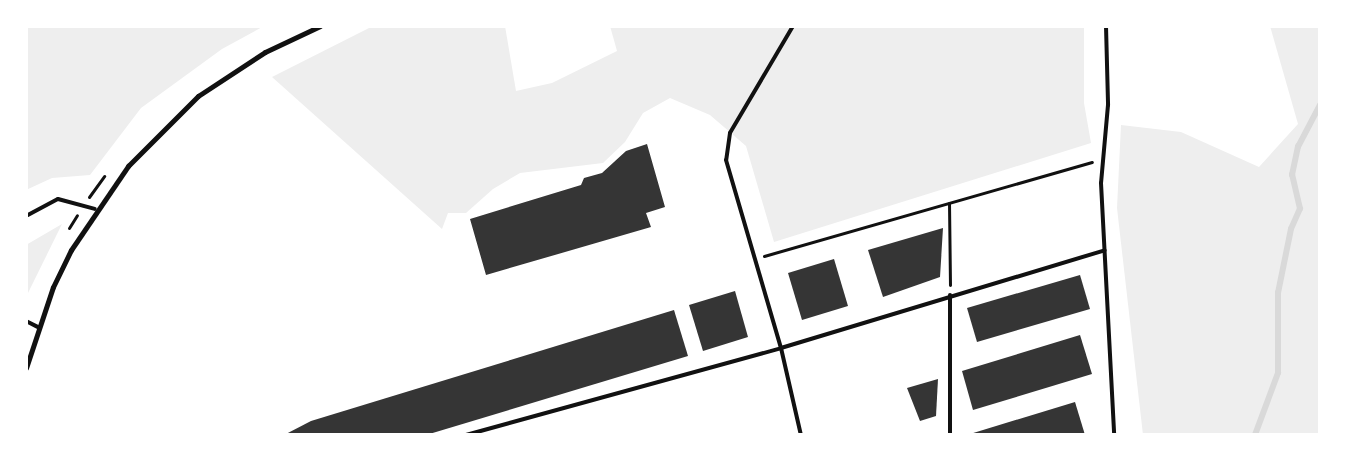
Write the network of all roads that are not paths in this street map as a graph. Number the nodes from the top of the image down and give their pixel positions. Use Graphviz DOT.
graph roads {
  1 [pos="320,26"];
  2 [pos="793,26"];
  3 [pos="1106,26"];
  4 [pos="95,209"];
  5 [pos="26,216"];
  6 [pos="1105,250"];
  7 [pos="950,295"];
  8 [pos="26,321"];
  9 [pos="38,327"];
  10 [pos="781,348"];
  11 [pos="26,368"];
  12 [pos="466,435"];
  13 [pos="800,435"];
  14 [pos="950,435"];
  15 [pos="1114,435"];
  1 -- 4 [label="street"];
  2 -- 10 [label="lane"];
  3 -- 6 [label="lane"];
  4 -- 5 [label="lane"];
  4 -- 9 [label="street"];
  6 -- 7 [label="lane"];
  6 -- 15 [label="lane"];
  7 -- 10 [label="lane"];
  7 -- 14 [label="lane"];
  8 -- 9 [label="lane"];
  9 -- 11 [label="street"];
  10 -- 12 [label="lane"];
  10 -- 13 [label="lane"];
}
